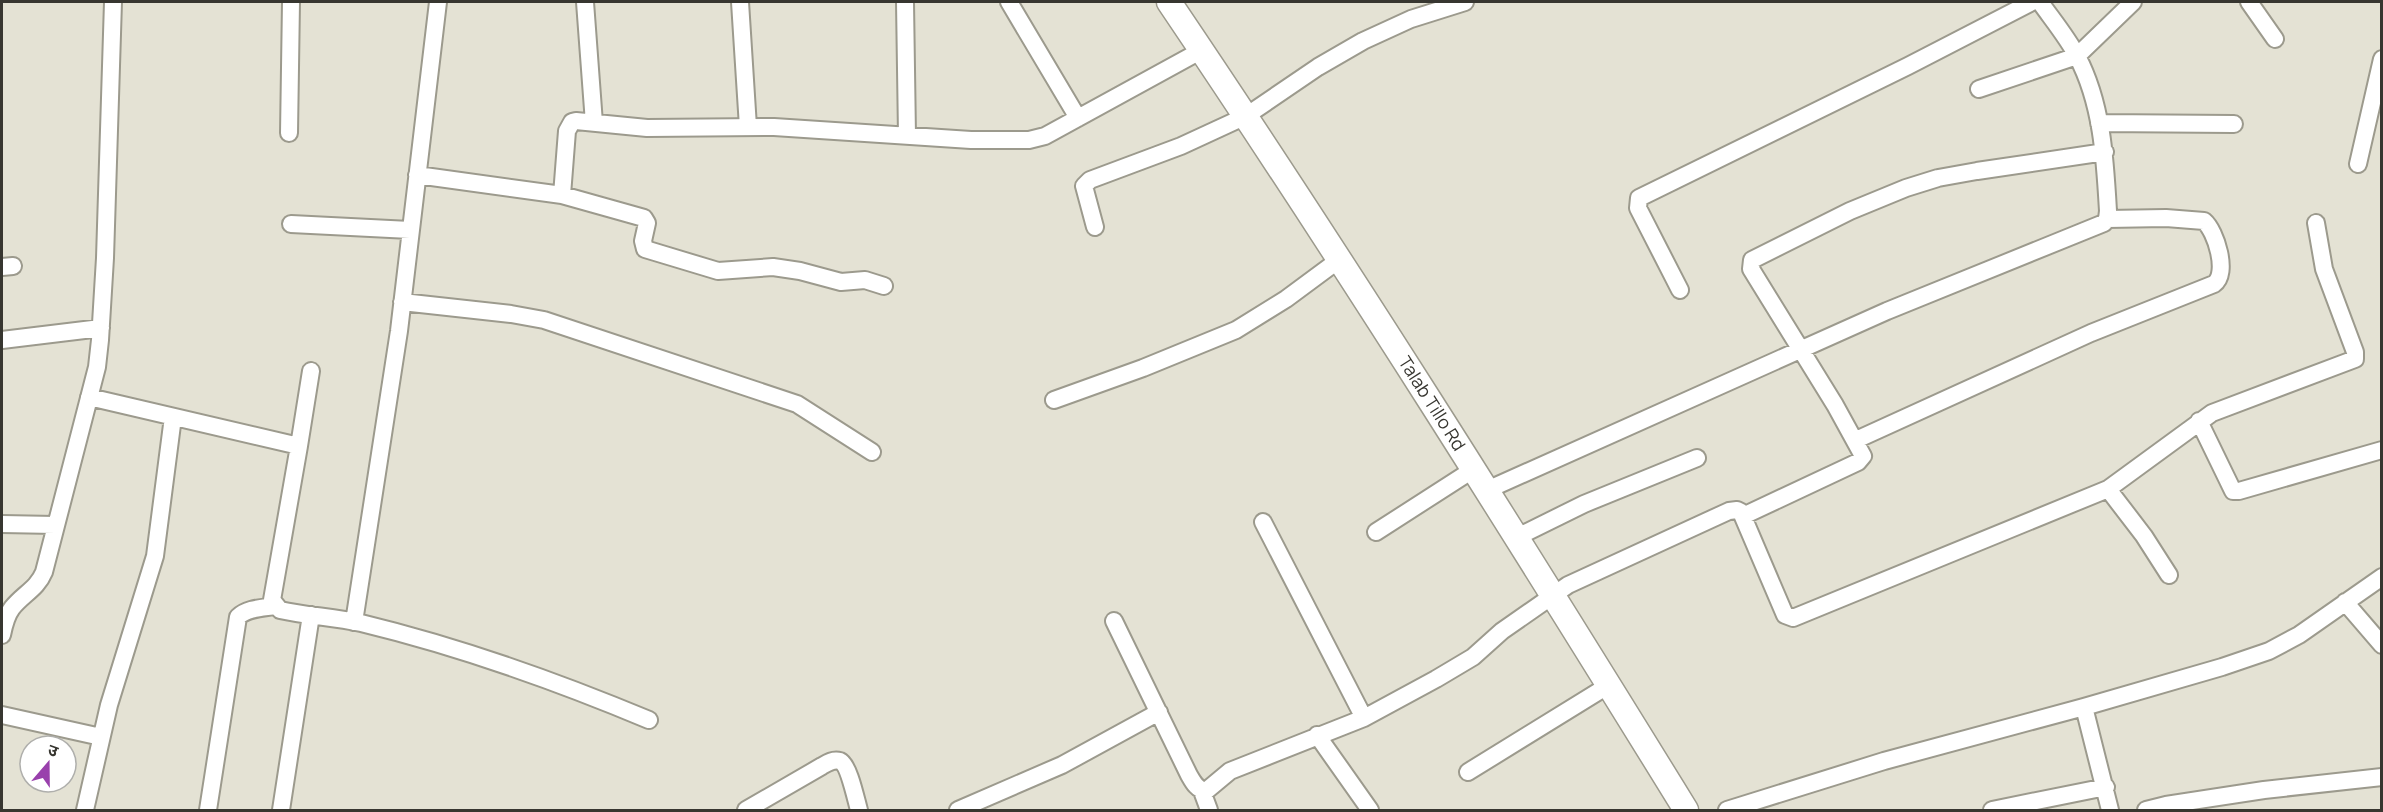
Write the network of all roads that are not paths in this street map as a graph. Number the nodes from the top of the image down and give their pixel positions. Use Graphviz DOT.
graph roads {
  1 [pos="113,2"];
  2 [pos="291,2"];
  3 [pos="438,2"];
  4 [pos="585,2"];
  5 [pos="740,2"];
  6 [pos="904,2"];
  7 [pos="1009,2"];
  8 [pos="1169,2"];
  9 [pos="1465,2"];
  10 [pos="2032,2"];
  11 [pos="2040,2"];
  12 [pos="2133,2"];
  13 [pos="2249,2"];
  14 [pos="2275,39"];
  15 [pos="1202,50"];
  16 [pos="2077,56"];
  17 [pos="2382,59"];
  18 [pos="1979,89"];
  19 [pos="1246,116"];
  20 [pos="1078,118"];
  21 [pos="594,123"];
  22 [pos="2099,123"];
  23 [pos="2234,124"];
  24 [pos="748,127"];
  25 [pos="289,133"];
  26 [pos="907,136"];
  27 [pos="2105,152"];
  28 [pos="2358,164"];
  29 [pos="417,175"];
  30 [pos="562,195"];
  31 [pos="2107,219"];
  32 [pos="2316,223"];
  33 [pos="291,224"];
  34 [pos="1095,227"];
  35 [pos="410,230"];
  36 [pos="1340,259"];
  37 [pos="884,286"];
  38 [pos="1680,290"];
  39 [pos="402,302"];
  40 [pos="101,327"];
  41 [pos="2,340"];
  42 [pos="1801,351"];
  43 [pos="311,371"];
  44 [pos="89,397"];
  45 [pos="1054,400"];
  46 [pos="173,417"];
  47 [pos="2199,422"];
  48 [pos="1856,440"];
  49 [pos="299,446"];
  50 [pos="2382,450"];
  51 [pos="872,452"];
  52 [pos="1697,458"];
  53 [pos="1474,469"];
  54 [pos="2108,489"];
  55 [pos="1487,490"];
  56 [pos="1743,516"];
  57 [pos="1263,522"];
  58 [pos="2,524"];
  59 [pos="55,525"];
  60 [pos="1377,532"];
  61 [pos="1517,537"];
  62 [pos="2169,575"];
  63 [pos="2382,577"];
  64 [pos="1553,594"];
  65 [pos="2345,602"];
  66 [pos="275,606"];
  67 [pos="311,615"];
  68 [pos="1114,621"];
  69 [pos="354,622"];
  70 [pos="2,635"];
  71 [pos="2382,645"];
  72 [pos="1609,685"];
  73 [pos="2084,707"];
  74 [pos="1159,712"];
  75 [pos="2,715"];
  76 [pos="1364,718"];
  77 [pos="649,720"];
  78 [pos="1317,735"];
  79 [pos="101,737"];
  80 [pos="1468,772"];
  81 [pos="2382,777"];
  82 [pos="2106,787"];
  83 [pos="1202,790"];
  84 [pos="84,810"];
  85 [pos="208,810"];
  86 [pos="281,810"];
  87 [pos="746,810"];
  88 [pos="859,810"];
  89 [pos="958,810"];
  90 [pos="1209,810"];
  91 [pos="1370,810"];
  92 [pos="1686,810"];
  93 [pos="1727,810"];
  94 [pos="1992,810"];
  95 [pos="2110,810"];
  96 [pos="2146,810"];
  1 -- 40 [label="street"];
  2 -- 25 [label="street"];
  3 -- 29 [label="street"];
  4 -- 21 [label="street"];
  5 -- 24 [label="street"];
  6 -- 26 [label="street"];
  7 -- 20 [label="street"];
  8 -- 15 [label="main road, Talab Tillo Rd"];
  9 -- 19 [label="street"];
  10 -- 38 [label="street"];
  11 -- 16 [label="street"];
  12 -- 16 [label="street"];
  13 -- 14 [label="street"];
  15 -- 19 [label="main road, Talab Tillo Rd"];
  15 -- 20 [label="street"];
  16 -- 18 [label="street"];
  16 -- 22 [label="street"];
  17 -- 28 [label="street"];
  19 -- 34 [label="street"];
  19 -- 36 [label="main road, Talab Tillo Rd"];
  20 -- 26 [label="street"];
  21 -- 24 [label="street"];
  21 -- 30 [label="street"];
  22 -- 23 [label="street"];
  22 -- 27 [label="street"];
  24 -- 26 [label="street"];
  27 -- 31 [label="street"];
  27 -- 42 [label="street"];
  29 -- 30 [label="street"];
  29 -- 35 [label="street"];
  30 -- 37 [label="street"];
  31 -- 42 [label="street"];
  31 -- 48 [label="street"];
  32 -- 47 [label="street"];
  33 -- 35 [label="street"];
  35 -- 39 [label="street"];
  36 -- 45 [label="street"];
  36 -- 53 [label="main road, Talab Tillo Rd"];
  39 -- 51 [label="street"];
  39 -- 69 [label="street"];
  40 -- 41 [label="street"];
  40 -- 44 [label="street"];
  42 -- 48 [label="street"];
  42 -- 55 [label="street"];
  43 -- 49 [label="street"];
  44 -- 46 [label="street"];
  44 -- 59 [label="street"];
  46 -- 49 [label="street"];
  46 -- 79 [label="street"];
  47 -- 50 [label="street"];
  47 -- 54 [label="street"];
  48 -- 56 [label="street"];
  49 -- 66 [label="street"];
  52 -- 61 [label="street"];
  53 -- 55 [label="main road, Talab Tillo Rd"];
  53 -- 60 [label="street"];
  54 -- 56 [label="street"];
  54 -- 62 [label="street"];
  55 -- 61 [label="main road, Talab Tillo Rd"];
  56 -- 64 [label="street"];
  57 -- 76 [label="street"];
  58 -- 59 [label="street"];
  59 -- 70 [label="street"];
  61 -- 64 [label="main road, Talab Tillo Rd"];
  63 -- 65 [label="street"];
  64 -- 72 [label="main road, Talab Tillo Rd"];
  64 -- 76 [label="street"];
  65 -- 71 [label="street"];
  65 -- 73 [label="street"];
  66 -- 67 [label="street"];
  66 -- 85 [label="street"];
  67 -- 69 [label="street"];
  67 -- 86 [label="street"];
  68 -- 74 [label="street"];
  69 -- 77 [label="street"];
  72 -- 80 [label="street"];
  72 -- 92 [label="main road, Talab Tillo Rd"];
  73 -- 82 [label="street"];
  73 -- 93 [label="street"];
  74 -- 83 [label="street"];
  74 -- 89 [label="street"];
  75 -- 79 [label="street"];
  76 -- 78 [label="street"];
  78 -- 83 [label="street"];
  78 -- 91 [label="street"];
  79 -- 84 [label="street"];
  81 -- 96 [label="street"];
  82 -- 94 [label="street"];
  82 -- 95 [label="street"];
  83 -- 90 [label="street"];
  87 -- 88 [label="street"];
}
